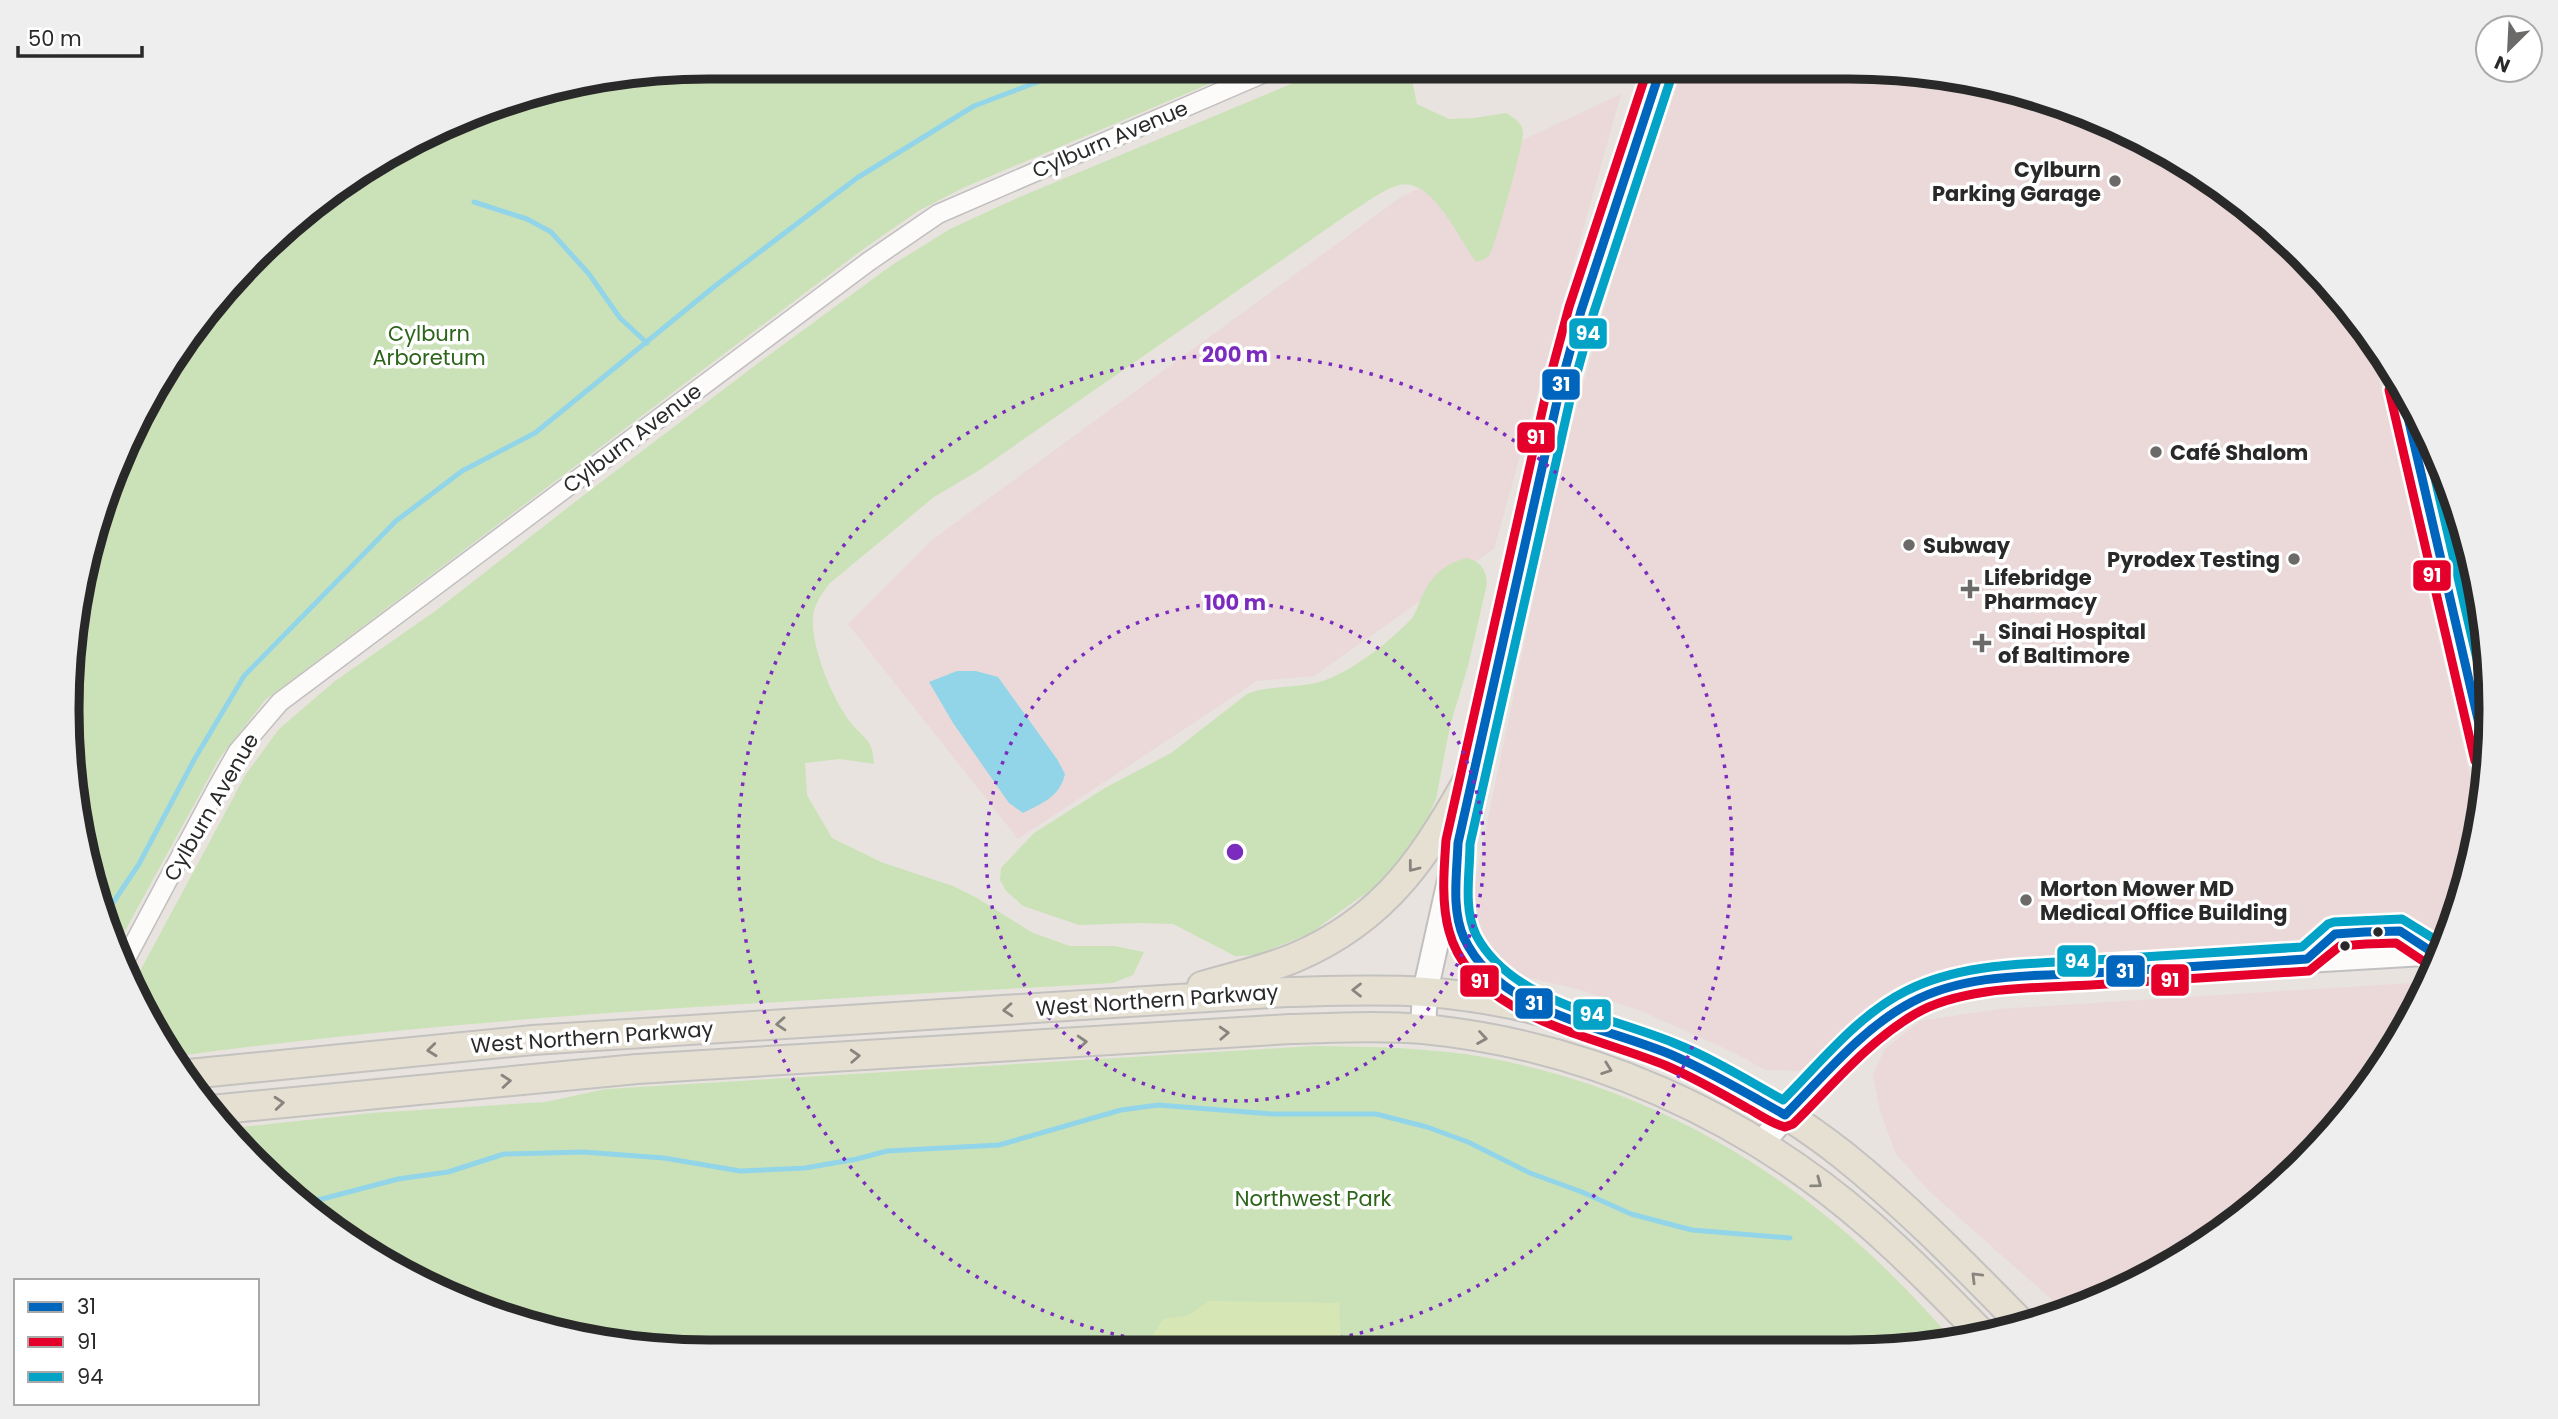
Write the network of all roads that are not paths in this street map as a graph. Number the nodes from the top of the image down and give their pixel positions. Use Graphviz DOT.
graph roads {
  1 [pos="1251,79"];
  2 [pos="1657,79"];
  3 [pos="2409,421"];
  4 [pos="2468,593"];
  5 [pos="2450,597"];
  6 [pos="2479,722"];
  7 [pos="1475,768"];
  8 [pos="1458,843"];
  9 [pos="2430,953"];
  10 [pos="129,954"];
  11 [pos="1425,992"];
  12 [pos="1146,1001"];
  13 [pos="1551,1013"];
  14 [pos="1423,1029"];
  15 [pos="194,1073"];
  16 [pos="222,1109"];
  17 [pos="1785,1115"];
  18 [pos="1761,1144"];
  19 [pos="1944,1296"];
  20 [pos="2017,1318"];
  21 [pos="1975,1327"];
  22 [pos="1966,1329"];
  1 -- 10 [label="street, Cylburn Avenue"];
  2 -- 7 [label="main road"];
  3 -- 5 [label="street"];
  4 -- 5 [label="street"];
  5 -- 6 [label="street"];
  7 -- 8 [label="main road"];
  7 -- 12 [label="main road, one-way"];
  8 -- 11 [label="main road"];
  8 -- 13 [label="main road"];
  9 -- 17 [label="main road"];
  11 -- 12 [label="main road, West Northern Parkway, one-way"];
  11 -- 13 [label="main road, West Northern Parkway"];
  11 -- 14 [label="main road"];
  12 -- 15 [label="main road, West Northern Parkway, one-way"];
  13 -- 17 [label="main road, West Northern Parkway"];
  16 -- 14 [label="main road, West Northern Parkway, one-way"];
  14 -- 18 [label="main road, West Northern Parkway, one-way"];
  17 -- 18 [label="main road"];
  20 -- 17 [label="main road, West Northern Parkway, one-way"];
  18 -- 19 [label="main road, West Northern Parkway, one-way"];
  19 -- 21 [label="main road, West Northern Parkway"];
  19 -- 22 [label="main road"];
}
